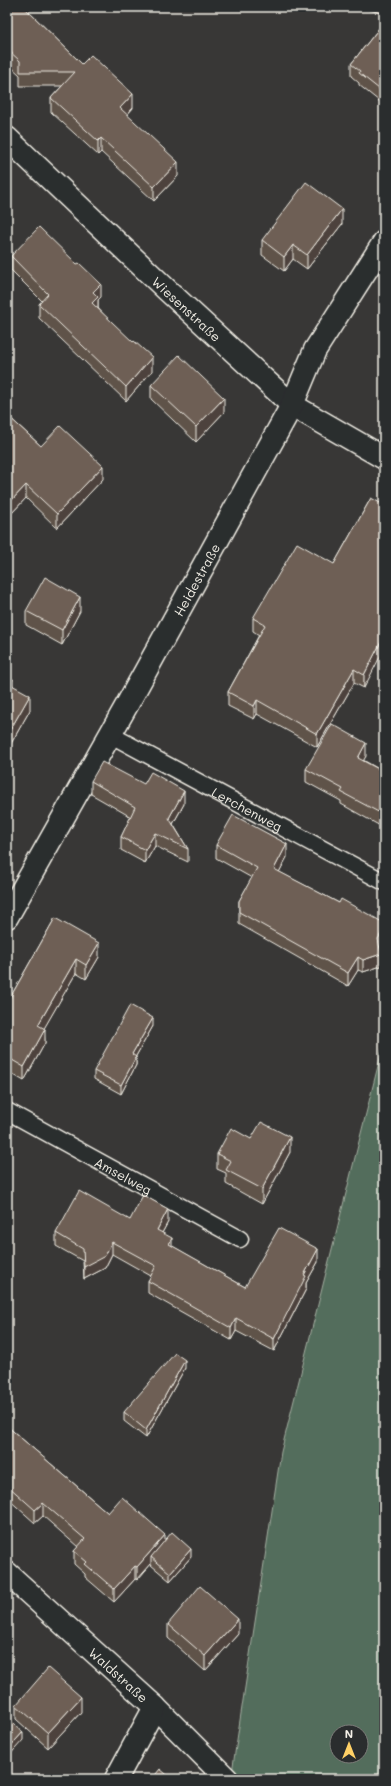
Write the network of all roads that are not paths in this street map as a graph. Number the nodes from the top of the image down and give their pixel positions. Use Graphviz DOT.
graph roads {
  1 [pos="7,138"];
  2 [pos="384,242"];
  3 [pos="292,405"];
  4 [pos="384,458"];
  5 [pos="111,735"];
  6 [pos="384,882"];
  7 [pos="7,917"];
  8 [pos="7,1111"];
  9 [pos="240,1239"];
  10 [pos="7,1573"];
  11 [pos="155,1707"];
  12 [pos="116,1779"];
  13 [pos="227,1779"];
  1 -- 3 [label="street, Wiesenstraße"];
  2 -- 3 [label="street, Heidestraße"];
  3 -- 4 [label="street, Wiesenstraße"];
  3 -- 5 [label="street, Heidestraße"];
  5 -- 6 [label="lane, Lerchenweg"];
  5 -- 7 [label="street, Heidestraße"];
  8 -- 9 [label="lane, Amselweg"];
  10 -- 11 [label="street, Waldstraße"];
  11 -- 12 [label="street"];
  11 -- 13 [label="street, Waldstraße"];
}
